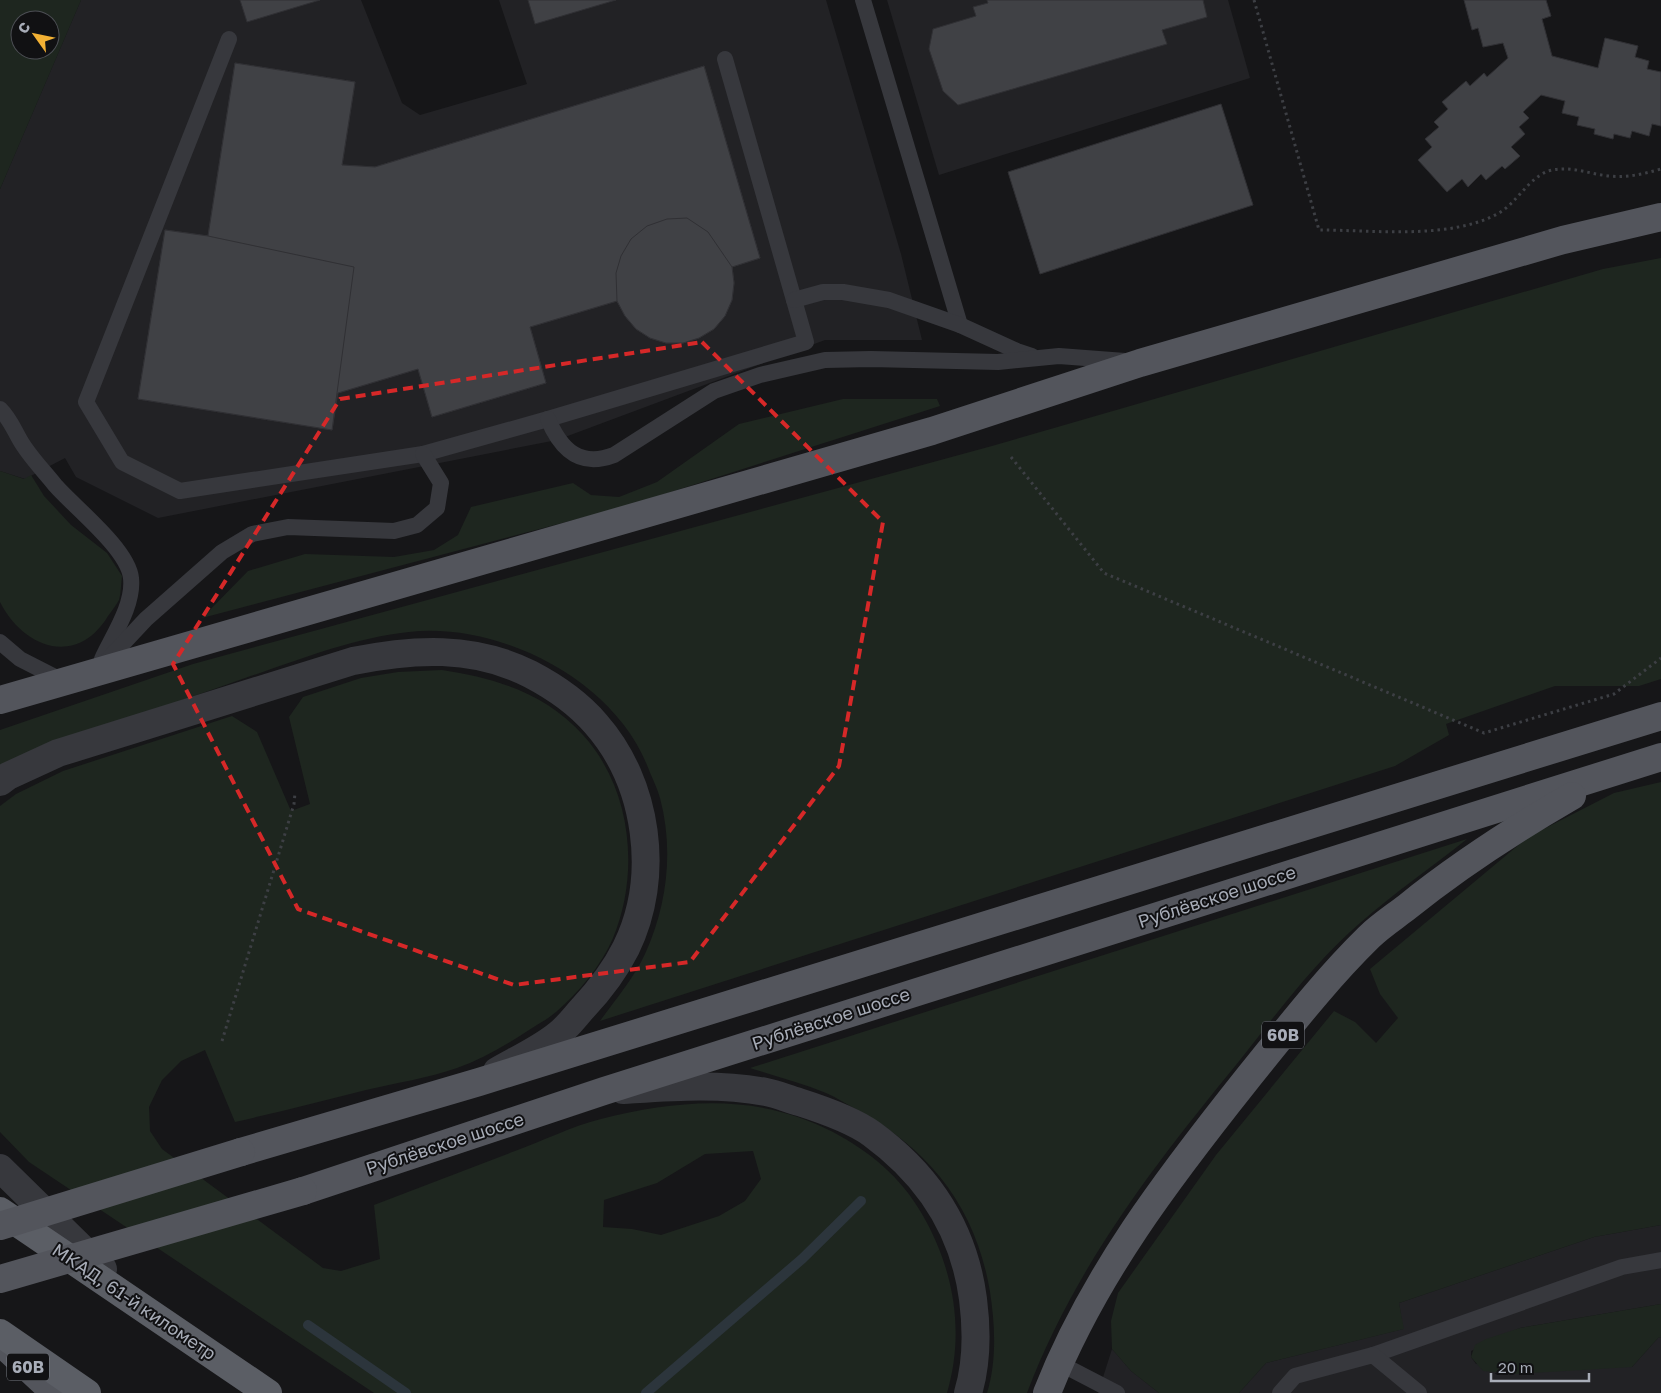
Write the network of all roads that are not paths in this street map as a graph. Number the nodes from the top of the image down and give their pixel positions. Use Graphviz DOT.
graph roads {
  1 [pos="862,0"];
  2 [pos="229,39"];
  3 [pos="725,59"];
  4 [pos="1661,217"];
  5 [pos="794,300"];
  6 [pos="960,325"];
  7 [pos="1037,357"];
  8 [pos="1140,363"];
  9 [pos="0,409"];
  10 [pos="548,420"];
  11 [pos="423,454"];
  12 [pos="0,642"];
  13 [pos="96,673"];
  14 [pos="65,682"];
  15 [pos="0,700"];
  16 [pos="1661,716"];
  17 [pos="1661,757"];
  18 [pos="1618,770"];
  19 [pos="0,782"];
  20 [pos="479,1082"];
  21 [pos="604,1091"];
  22 [pos="0,1168"];
  23 [pos="0,1212"];
  24 [pos="0,1226"];
  25 [pos="1661,1260"];
  26 [pos="0,1279"];
  27 [pos="143,1308"];
  28 [pos="0,1333"];
  29 [pos="0,1342"];
  30 [pos="1372,1355"];
  31 [pos="1059,1362"];
  32 [pos="56,1393"];
  33 [pos="87,1393"];
  34 [pos="268,1393"];
  35 [pos="968,1393"];
  36 [pos="1047,1393"];
  37 [pos="1117,1393"];
  38 [pos="1280,1393"];
  39 [pos="1419,1393"];
  1 -- 6 [label="lane"];
  2 -- 11 [label="lane"];
  3 -- 5 [label="lane"];
  4 -- 8 [label="main road"];
  5 -- 6 [label="lane"];
  5 -- 10 [label="lane"];
  6 -- 7 [label="lane"];
  7 -- 8 [label="lane"];
  7 -- 10 [label="lane"];
  8 -- 13 [label="main road"];
  9 -- 13 [label="lane"];
  10 -- 11 [label="lane"];
  11 -- 13 [label="lane"];
  12 -- 14 [label="lane"];
  13 -- 14 [label="main road"];
  14 -- 15 [label="main road"];
  16 -- 20 [label="main road"];
  17 -- 18 [label="main road, Рублёвское шоссе"];
  18 -- 21 [label="main road, Рублёвское шоссе"];
  18 -- 31 [label="main road, 60B"];
  19 -- 20 [label="street"];
  20 -- 24 [label="main road, bridge"];
  21 -- 26 [label="main road, Рублёвское шоссе, bridge"];
  21 -- 35 [label="street"];
  22 -- 27 [label="street"];
  23 -- 27 [label="highway, МКАД, 61-й километр"];
  25 -- 30 [label="lane"];
  27 -- 34 [label="highway, МКАД, 61-й километр"];
  28 -- 33 [label="highway"];
  29 -- 32 [label="main road, 60B"];
  30 -- 38 [label="lane"];
  30 -- 39 [label="lane"];
  31 -- 36 [label="main road, 60B"];
  31 -- 37 [label="lane"];
}
